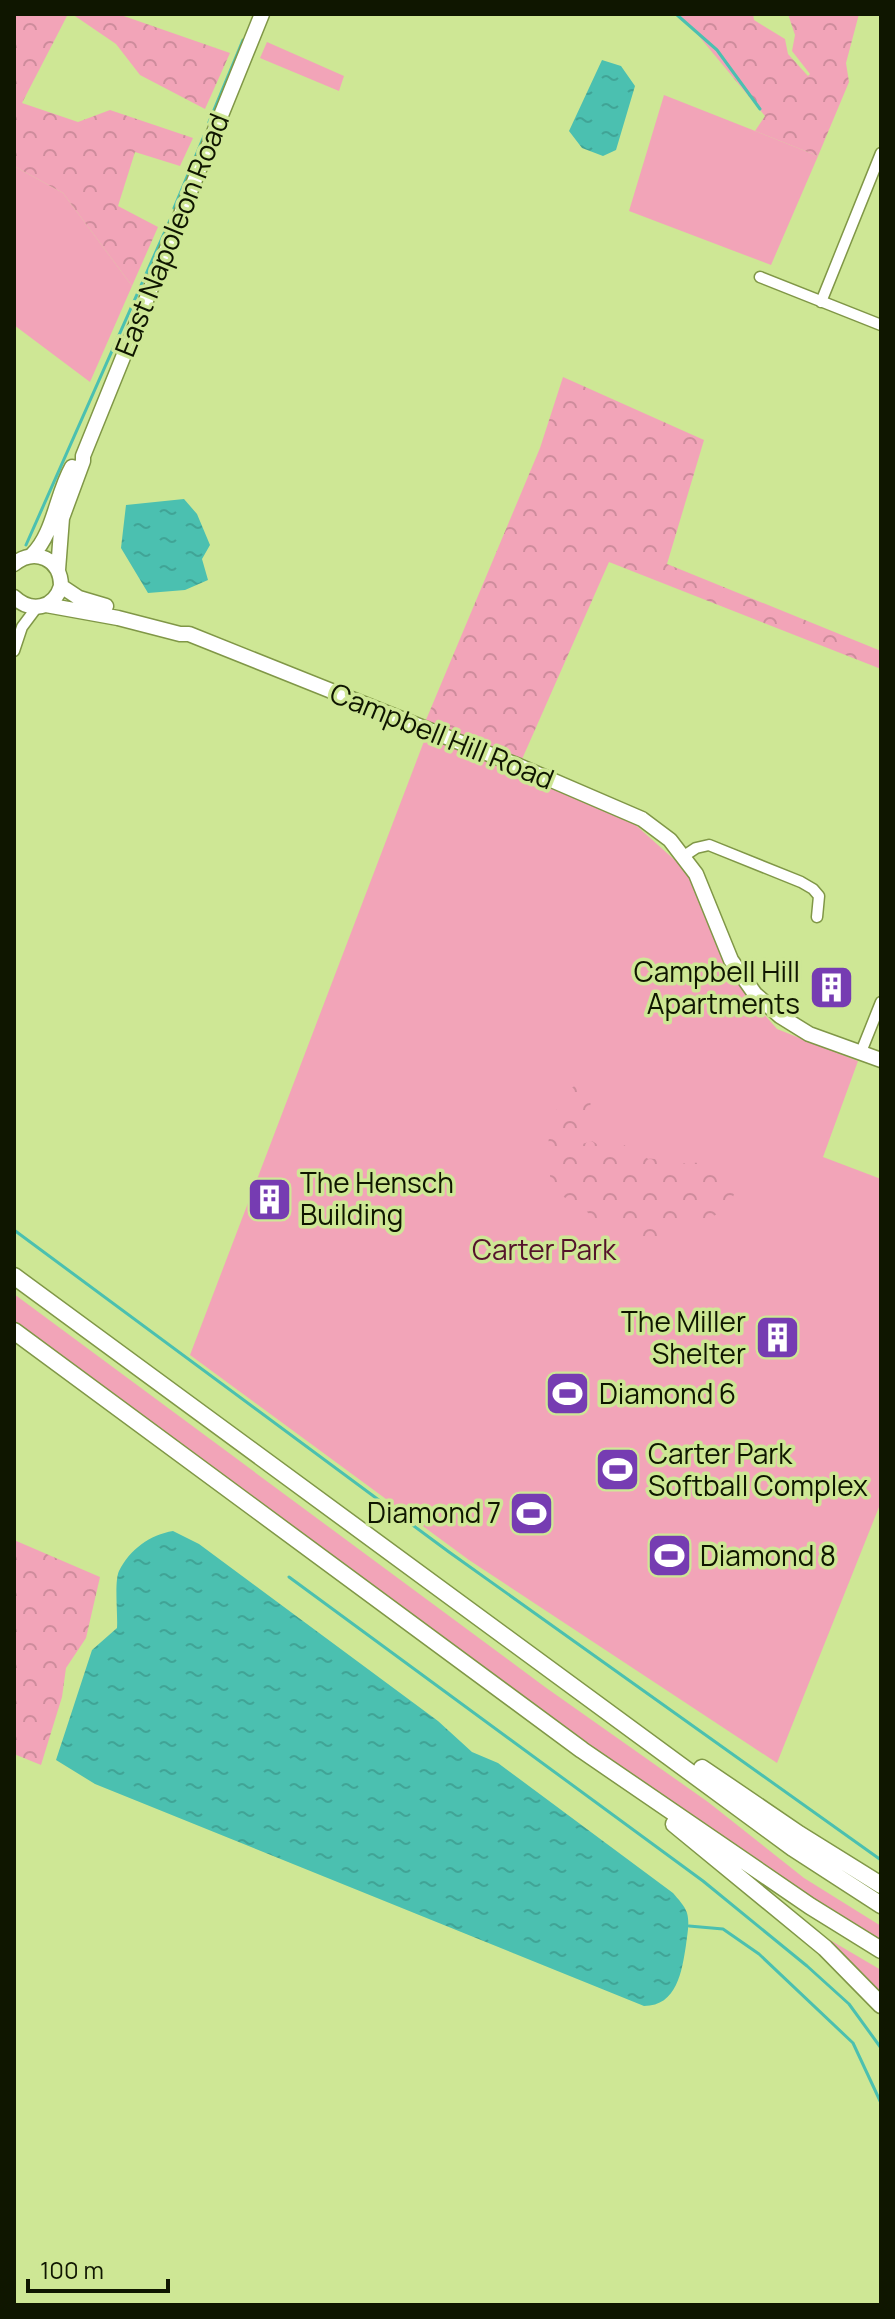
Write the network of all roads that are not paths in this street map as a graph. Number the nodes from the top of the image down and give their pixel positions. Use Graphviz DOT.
graph roads {
  1 [pos="262,14"];
  2 [pos="881,153"];
  3 [pos="760,277"];
  4 [pos="821,302"];
  5 [pos="881,325"];
  6 [pos="83,456"];
  7 [pos="21,558"];
  8 [pos="58,570"];
  9 [pos="61,586"];
  10 [pos="14,597"];
  11 [pos="41,606"];
  12 [pos="189,634"];
  13 [pos="14,651"];
  14 [pos="684,856"];
  15 [pos="817,917"];
  16 [pos="881,1002"];
  17 [pos="861,1052"];
  18 [pos="881,1060"];
  19 [pos="14,1276"];
  20 [pos="14,1331"];
  21 [pos="612,1715"];
  22 [pos="582,1750"];
  23 [pos="881,1885"];
  24 [pos="881,1905"];
  25 [pos="881,1950"];
  26 [pos="881,2005"];
  1 -- 6 [label="main road, East Napoleon Road"];
  2 -- 4 [label="street"];
  3 -- 4 [label="street"];
  4 -- 5 [label="street"];
  6 -- 7 [label="main road, East Napoleon Road"];
  6 -- 8 [label="main road, East Napoleon Road"];
  7 -- 8 [label="main road"];
  8 -- 9 [label="main road, East Napoleon Road"];
  9 -- 11 [label="main road"];
  9 -- 12 [label="main road, Campbell Hill Road"];
  10 -- 11 [label="main road, Campbell Hill Road"];
  11 -- 12 [label="main road, Campbell Hill Road"];
  11 -- 13 [label="street"];
  12 -- 14 [label="main road, Campbell Hill Road"];
  14 -- 15 [label="street"];
  14 -- 17 [label="main road, Campbell Hill Road"];
  16 -- 17 [label="street"];
  17 -- 18 [label="main road, Campbell Hill Road"];
  19 -- 21 [label="highway"];
  20 -- 22 [label="highway"];
  21 -- 23 [label="highway"];
  21 -- 24 [label="highway"];
  22 -- 25 [label="highway"];
  22 -- 26 [label="highway"];
}
